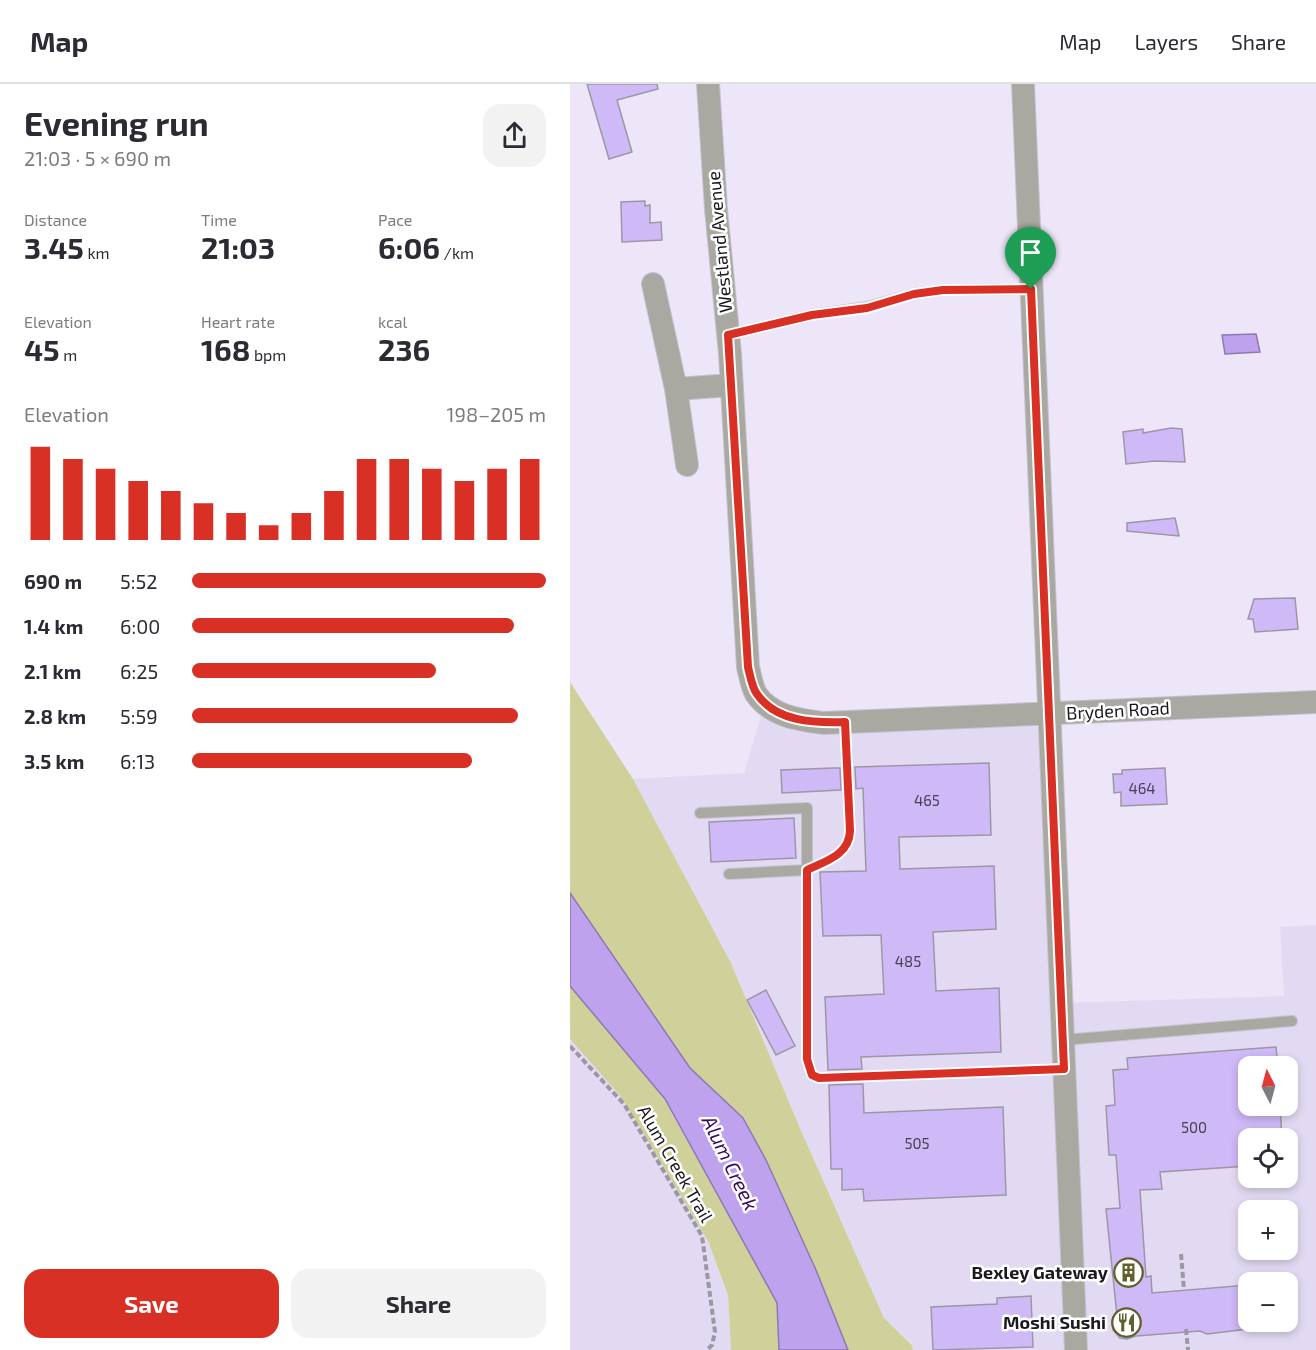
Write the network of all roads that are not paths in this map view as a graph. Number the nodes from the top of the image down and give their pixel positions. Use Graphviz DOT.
graph roads {
  1 [pos="708,84"];
  2 [pos="1023,84"];
  3 [pos="653,284"];
  4 [pos="1031,289"];
  5 [pos="728,335"];
  6 [pos="732,386"];
  7 [pos="676,388"];
  8 [pos="687,465"];
  9 [pos="1316,702"];
  10 [pos="777,713"];
  11 [pos="1049,715"];
  12 [pos="845,722"];
  13 [pos="700,813"];
  14 [pos="807,870"];
  15 [pos="729,874"];
  16 [pos="1292,1021"];
  17 [pos="1063,1040"];
  18 [pos="1064,1069"];
  19 [pos="1076,1350"];
  1 -- 5 [label="street, Westland Avenue"];
  2 -- 4 [label="street"];
  3 -- 7 [label="street"];
  4 -- 5 [label="lane"];
  4 -- 11 [label="street"];
  5 -- 6 [label="street, Westland Avenue"];
  6 -- 7 [label="street"];
  6 -- 10 [label="street, Westland Avenue"];
  7 -- 8 [label="street"];
  9 -- 11 [label="street, Bryden Road"];
  10 -- 12 [label="street, Bryden Road"];
  11 -- 12 [label="street, Bryden Road"];
  11 -- 17 [label="street"];
  12 -- 14 [label="lane"];
  13 -- 14 [label="lane"];
  14 -- 15 [label="lane"];
  14 -- 18 [label="lane"];
  16 -- 17 [label="lane"];
  17 -- 18 [label="street"];
  18 -- 19 [label="street"];
}
